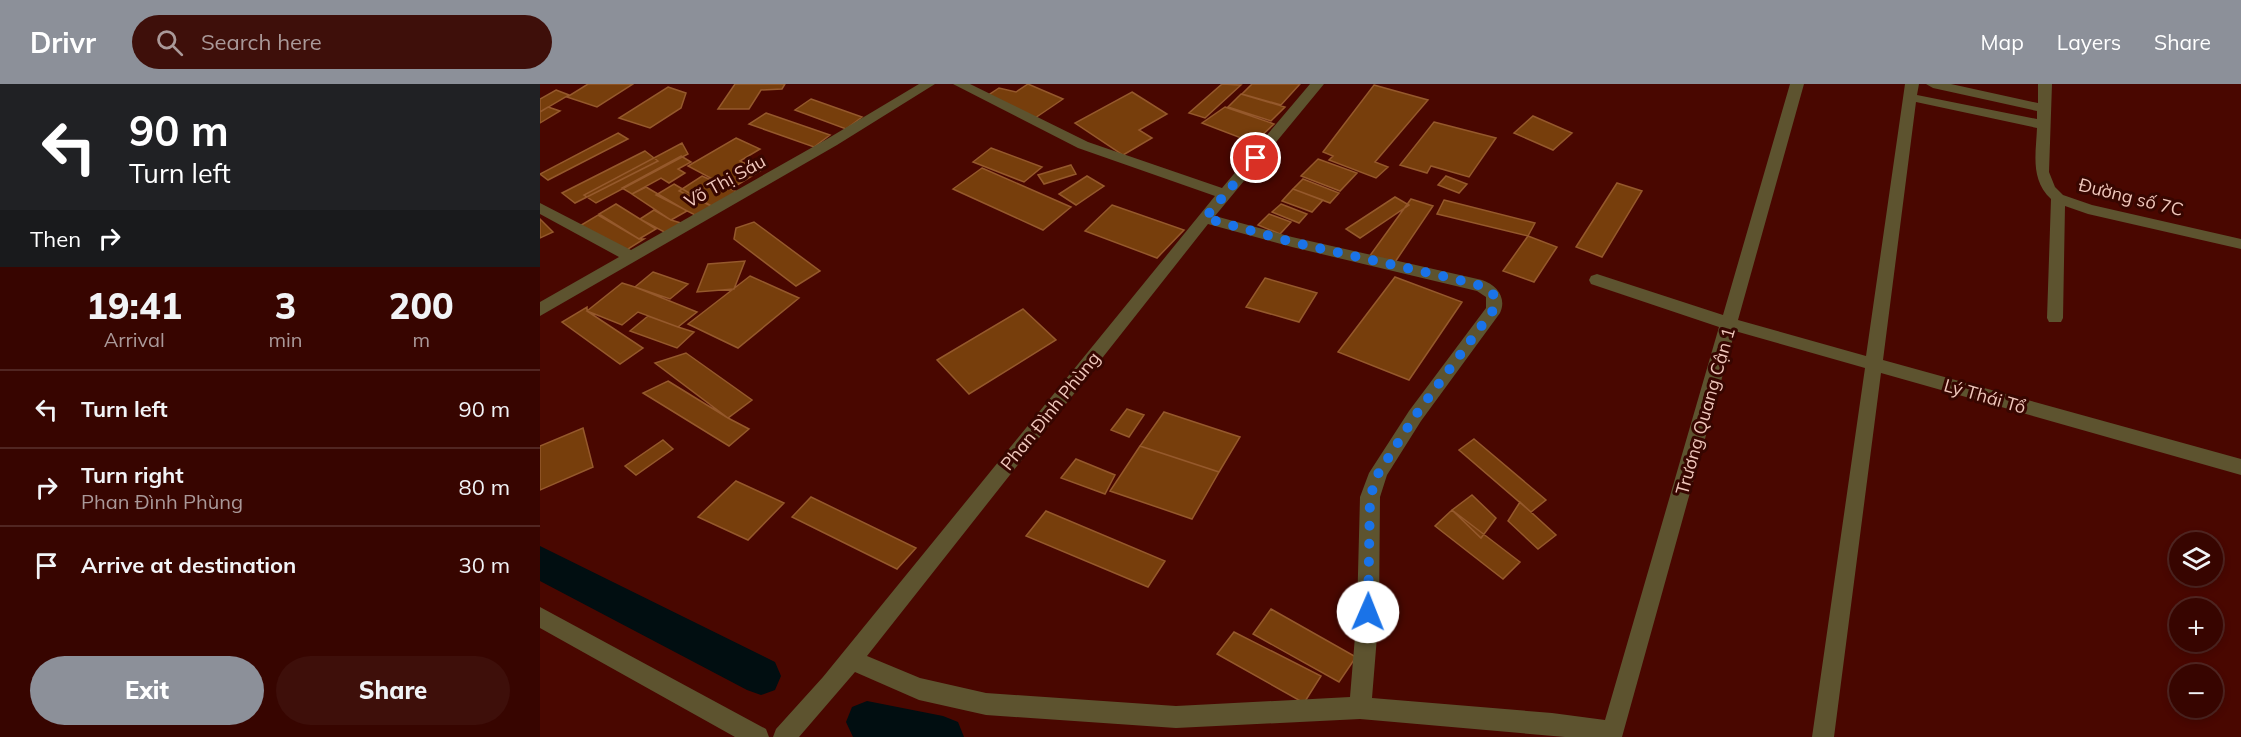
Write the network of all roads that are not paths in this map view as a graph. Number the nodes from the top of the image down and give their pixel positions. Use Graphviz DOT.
graph roads {
  1 [pos="928,84"];
  2 [pos="960,84"];
  3 [pos="1317,84"];
  4 [pos="1797,84"];
  5 [pos="1933,84"];
  6 [pos="2046,84"];
  7 [pos="1911,90"];
  8 [pos="2044,108"];
  9 [pos="2044,126"];
  10 [pos="1226,195"];
  11 [pos="2058,198"];
  12 [pos="540,208"];
  13 [pos="1205,218"];
  14 [pos="2241,244"];
  15 [pos="630,256"];
  16 [pos="1597,280"];
  17 [pos="540,310"];
  18 [pos="2055,318"];
  19 [pos="1730,324"];
  20 [pos="1874,365"];
  21 [pos="2241,467"];
  22 [pos="540,617"];
  23 [pos="851,660"];
  24 [pos="1360,708"];
  25 [pos="1612,735"];
  26 [pos="758,737"];
  27 [pos="784,737"];
  28 [pos="1823,737"];
  1 -- 15 [label="street, Võ Thị Sáu"];
  2 -- 10 [label="street"];
  3 -- 10 [label="street, Phan Đình Phùng"];
  4 -- 19 [label="street, Trương Quang Cận 1"];
  5 -- 8 [label="street"];
  6 -- 8 [label="street, Đường số 7C"];
  7 -- 9 [label="street"];
  7 -- 20 [label="street"];
  8 -- 9 [label="street, Đường số 7C"];
  9 -- 11 [label="street, Đường số 7C"];
  10 -- 13 [label="street, Phan Đình Phùng"];
  11 -- 14 [label="street, Đường số 7C"];
  11 -- 18 [label="street"];
  12 -- 15 [label="street"];
  13 -- 23 [label="street, Phan Đình Phùng"];
  13 -- 24 [label="street"];
  15 -- 17 [label="street, Võ Thị Sáu"];
  16 -- 19 [label="street, Lý Thái Tổ"];
  19 -- 20 [label="street, Lý Thái Tổ"];
  19 -- 25 [label="street, Trương Quang Cận 1"];
  20 -- 21 [label="street, Lý Thái Tổ"];
  20 -- 28 [label="street"];
  22 -- 26 [label="street"];
  23 -- 24 [label="street"];
  23 -- 27 [label="street, Phan Đình Phùng"];
  24 -- 25 [label="street"];
}
